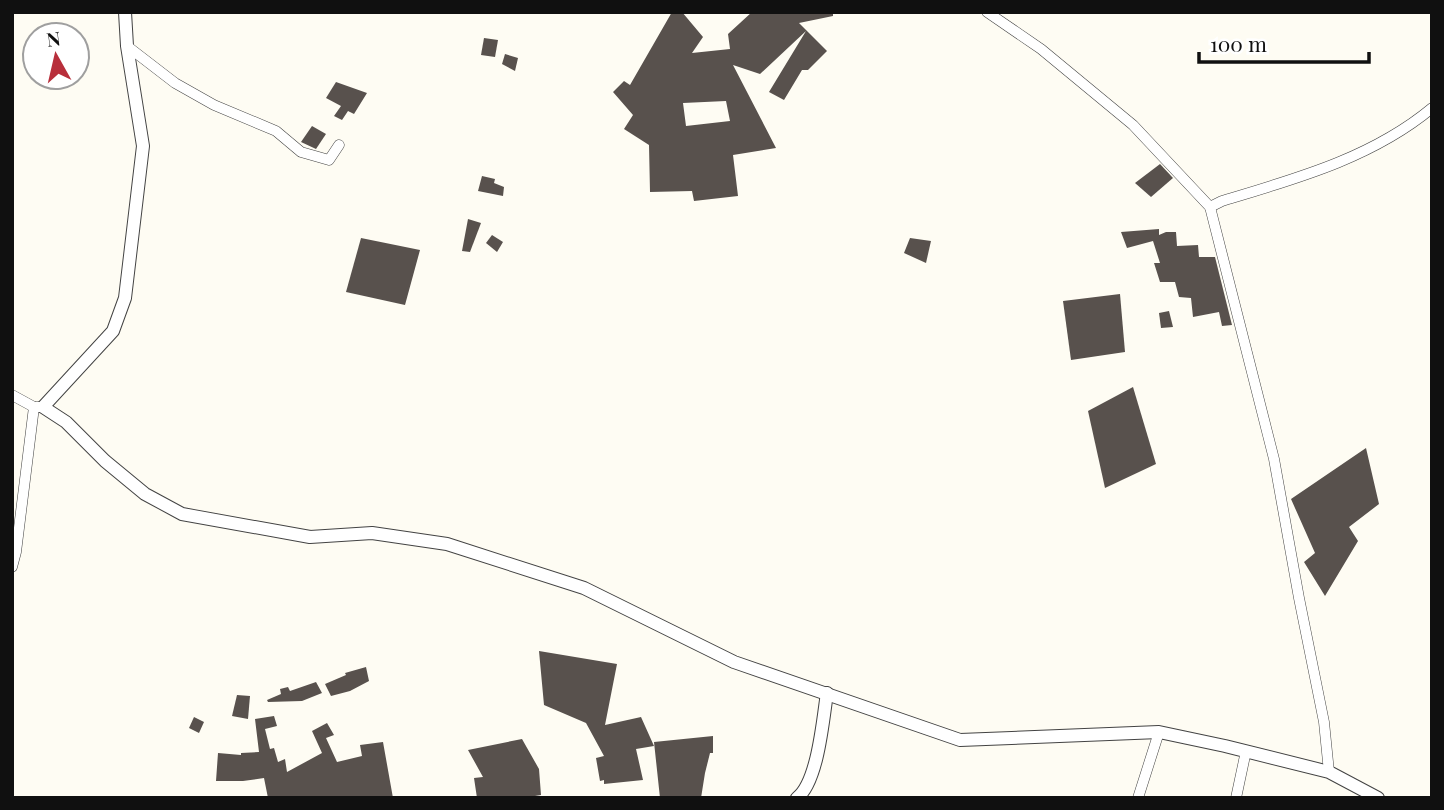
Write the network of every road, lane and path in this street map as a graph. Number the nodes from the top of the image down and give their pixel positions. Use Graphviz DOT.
graph roads {
  1 [pos="125,12"];
  2 [pos="987,12"];
  3 [pos="127,46"];
  4 [pos="1432,108"];
  5 [pos="338,145"];
  6 [pos="1210,207"];
  7 [pos="12,395"];
  8 [pos="38,407"];
  9 [pos="12,567"];
  10 [pos="827,693"];
  11 [pos="1159,732"];
  12 [pos="1246,751"];
  13 [pos="1329,772"];
  14 [pos="797,798"];
  15 [pos="1138,798"];
  16 [pos="1236,798"];
  17 [pos="1378,798"];
  1 -- 3 [label="street"];
  2 -- 6 [label="street"];
  3 -- 5 [label="street"];
  3 -- 8 [label="street"];
  4 -- 6 [label="street"];
  6 -- 13 [label="street"];
  7 -- 8 [label="street"];
  8 -- 9 [label="street"];
  8 -- 10 [label="street"];
  10 -- 11 [label="street"];
  10 -- 14 [label="street"];
  11 -- 12 [label="street"];
  11 -- 15 [label="street"];
  12 -- 13 [label="street"];
  12 -- 16 [label="street"];
  13 -- 17 [label="street"];
}
